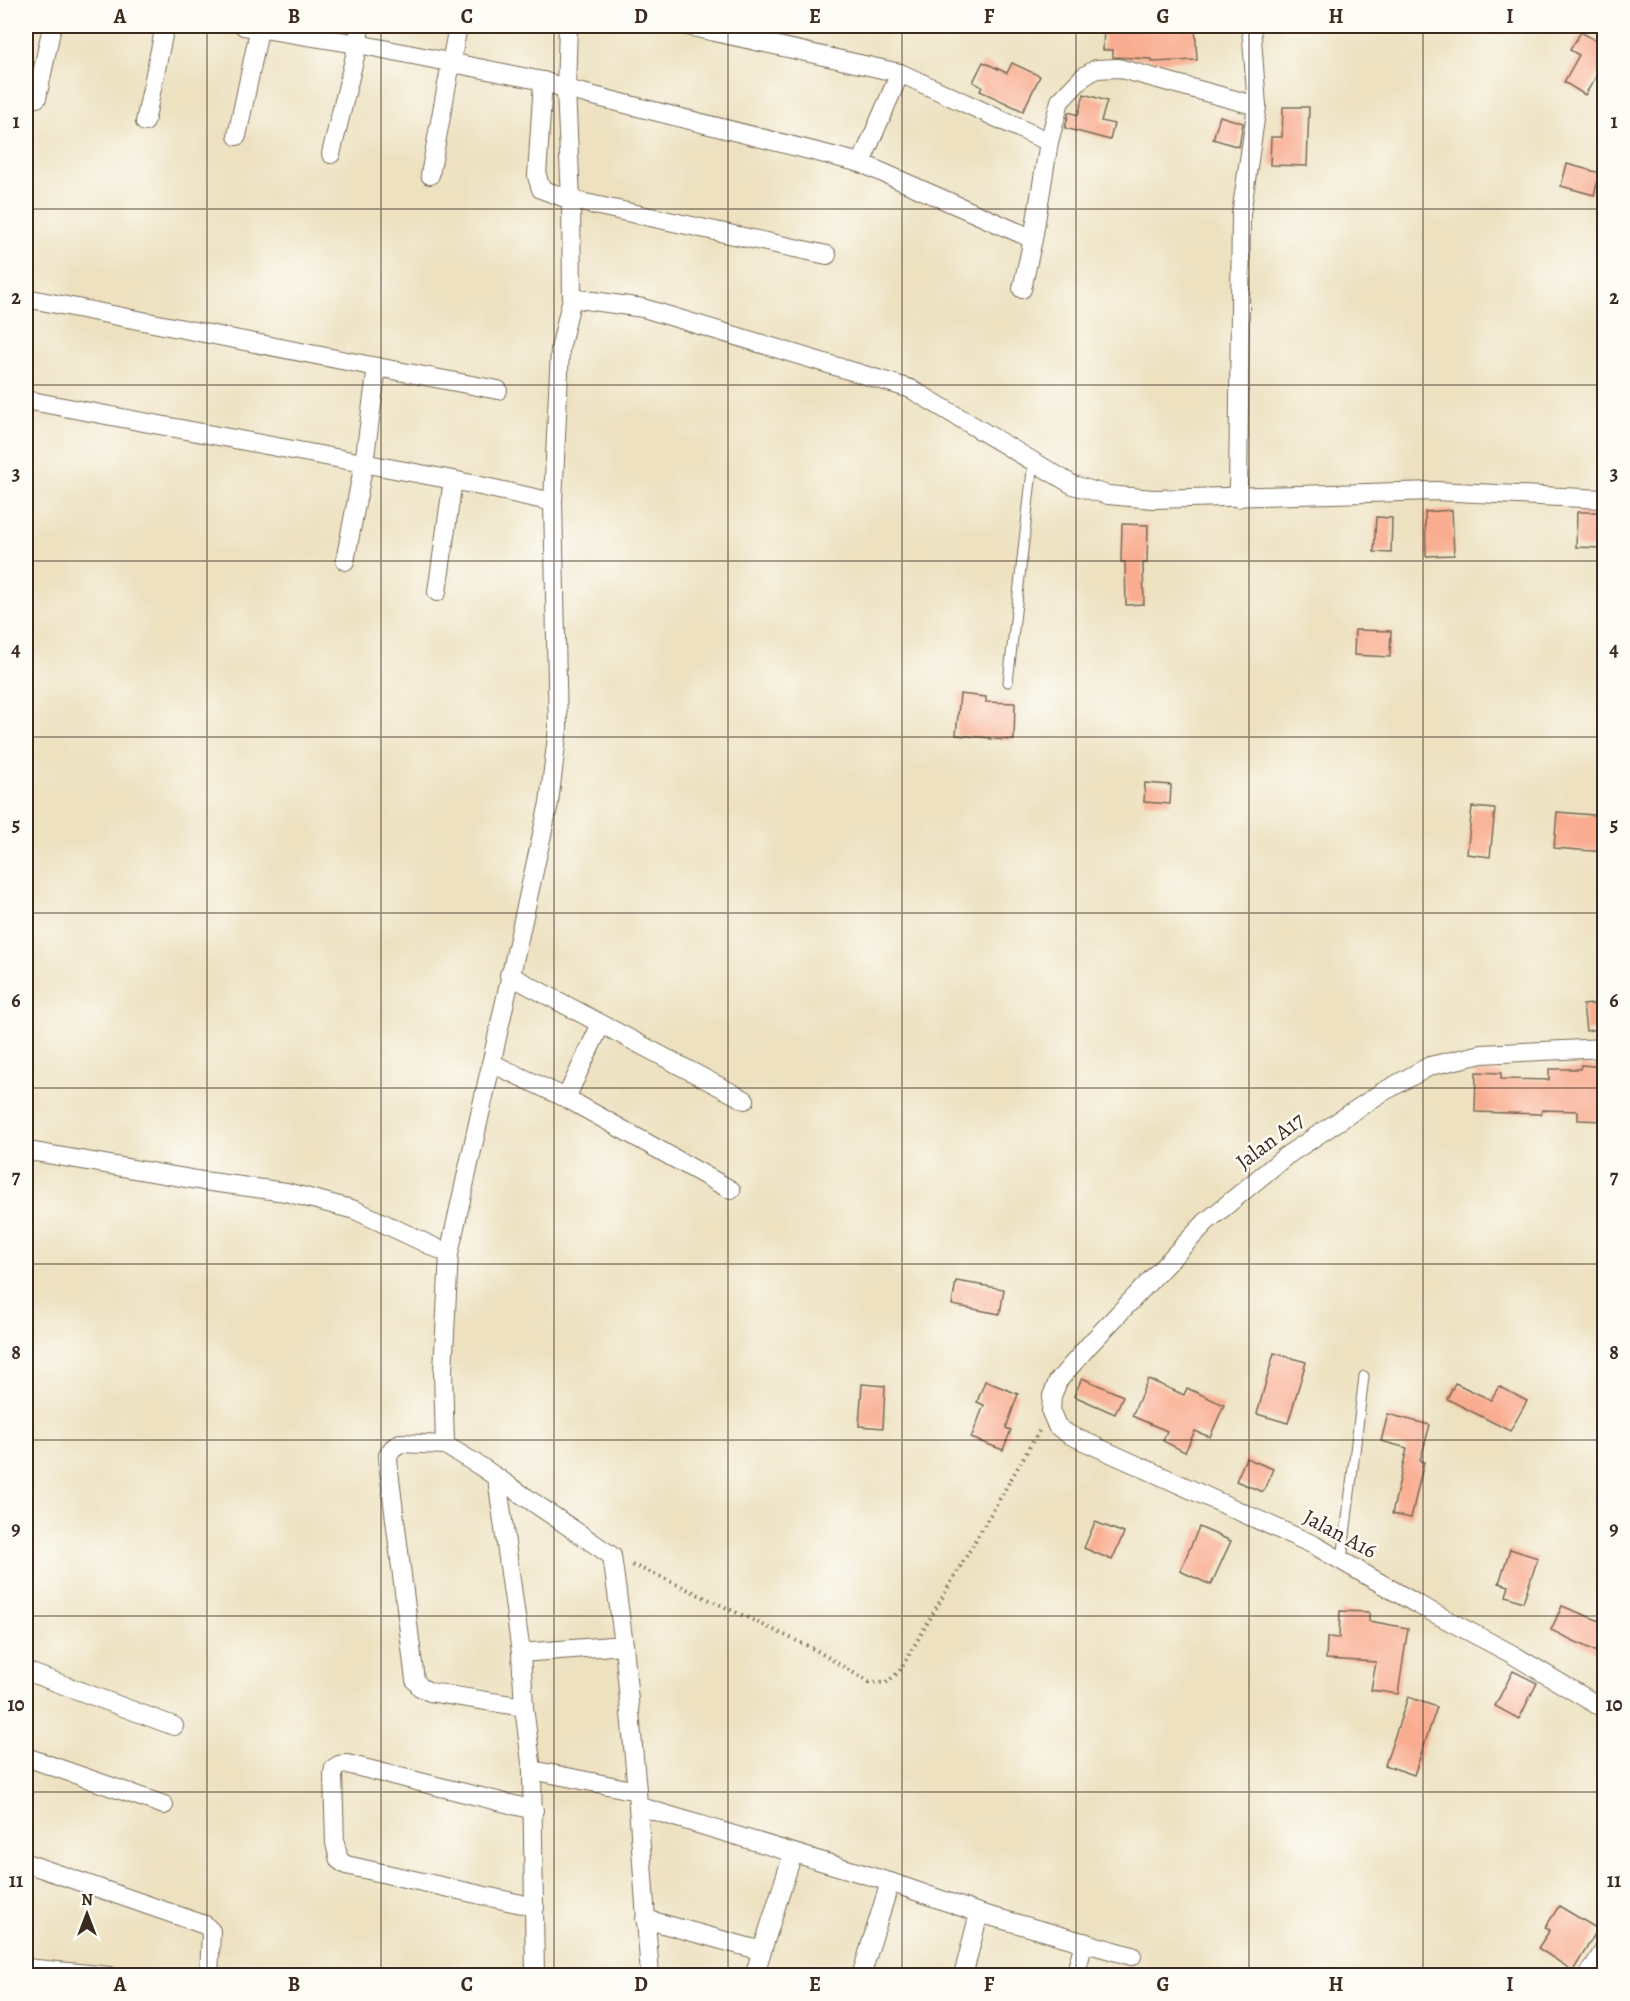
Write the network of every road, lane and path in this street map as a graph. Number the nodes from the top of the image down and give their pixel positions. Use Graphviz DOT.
graph roads {
  1 [pos="52,26"];
  2 [pos="165,26"];
  3 [pos="254,26"];
  4 [pos="360,26"];
  5 [pos="458,26"];
  6 [pos="568,26"];
  7 [pos="688,26"];
  8 [pos="1251,26"];
  9 [pos="358,44"];
  10 [pos="452,63"];
  11 [pos="900,73"];
  12 [pos="543,81"];
  13 [pos="566,89"];
  14 [pos="37,98"];
  15 [pos="1257,106"];
  16 [pos="145,122"];
  17 [pos="237,136"];
  18 [pos="1048,142"];
  19 [pos="331,154"];
  20 [pos="861,163"];
  21 [pos="430,175"];
  22 [pos="571,200"];
  23 [pos="1033,239"];
  24 [pos="827,255"];
  25 [pos="1022,289"];
  26 [pos="26,298"];
  27 [pos="572,298"];
  28 [pos="376,366"];
  29 [pos="498,390"];
  30 [pos="26,400"];
  31 [pos="1033,462"];
  32 [pos="364,463"];
  33 [pos="453,480"];
  34 [pos="1238,498"];
  35 [pos="1605,499"];
  36 [pos="553,502"];
  37 [pos="345,561"];
  38 [pos="437,592"];
  39 [pos="1008,682"];
  40 [pos="509,975"];
  41 [pos="601,1024"];
  42 [pos="1605,1048"];
  43 [pos="491,1063"];
  44 [pos="566,1098"];
  45 [pos="745,1100"];
  46 [pos="26,1153"];
  47 [pos="731,1190"];
  48 [pos="448,1254"];
  49 [pos="1364,1376"];
  50 [pos="1051,1412"];
  51 [pos="445,1445"];
  52 [pos="497,1478"];
  53 [pos="612,1556"];
  54 [pos="1342,1560"];
  55 [pos="624,1645"];
  56 [pos="521,1653"];
  57 [pos="26,1671"];
  58 [pos="524,1707"];
  59 [pos="1605,1709"];
  60 [pos="174,1726"];
  61 [pos="26,1757"];
  62 [pos="532,1770"];
  63 [pos="637,1798"];
  64 [pos="164,1805"];
  65 [pos="534,1810"];
  66 [pos="793,1853"];
  67 [pos="26,1863"];
  68 [pos="890,1882"];
  69 [pos="534,1907"];
  70 [pos="979,1912"];
  71 [pos="645,1919"];
  72 [pos="1084,1942"];
  73 [pos="1605,1950"];
  74 [pos="762,1952"];
  75 [pos="1132,1956"];
  76 [pos="26,1968"];
  77 [pos="110,1976"];
  78 [pos="210,1976"];
  79 [pos="535,1976"];
  80 [pos="650,1976"];
  81 [pos="754,1976"];
  82 [pos="861,1976"];
  83 [pos="963,1976"];
  84 [pos="1075,1976"];
  85 [pos="1588,1976"];
  1 -- 14 [label="street"];
  2 -- 16 [label="street"];
  3 -- 9 [label="street"];
  3 -- 17 [label="street"];
  4 -- 9 [label="street"];
  5 -- 10 [label="street"];
  6 -- 13 [label="street"];
  7 -- 11 [label="street"];
  8 -- 15 [label="street"];
  9 -- 10 [label="street"];
  9 -- 19 [label="street"];
  10 -- 12 [label="street"];
  10 -- 21 [label="street"];
  11 -- 18 [label="street"];
  11 -- 20 [label="street"];
  12 -- 13 [label="street"];
  12 -- 22 [label="street"];
  13 -- 20 [label="street"];
  13 -- 22 [label="street"];
  15 -- 18 [label="street"];
  15 -- 34 [label="street"];
  18 -- 23 [label="street"];
  20 -- 23 [label="street"];
  22 -- 24 [label="street"];
  22 -- 27 [label="street"];
  23 -- 25 [label="street"];
  26 -- 28 [label="street"];
  27 -- 31 [label="street"];
  27 -- 36 [label="street"];
  28 -- 29 [label="street"];
  28 -- 32 [label="street"];
  30 -- 32 [label="street"];
  31 -- 34 [label="street"];
  31 -- 39 [label="lane"];
  32 -- 33 [label="street"];
  32 -- 37 [label="street"];
  33 -- 36 [label="street"];
  33 -- 38 [label="street"];
  34 -- 35 [label="street"];
  36 -- 40 [label="street"];
  40 -- 41 [label="street"];
  40 -- 43 [label="street"];
  41 -- 44 [label="street"];
  41 -- 45 [label="street"];
  42 -- 50 [label="street, Jalan A17"];
  43 -- 44 [label="street"];
  43 -- 48 [label="street"];
  44 -- 47 [label="street"];
  46 -- 48 [label="street"];
  48 -- 51 [label="street"];
  49 -- 54 [label="lane"];
  50 -- 53 [label="path"];
  50 -- 54 [label="street, Jalan A16"];
  51 -- 52 [label="street"];
  51 -- 58 [label="street"];
  52 -- 53 [label="street"];
  52 -- 56 [label="street"];
  53 -- 55 [label="street"];
  54 -- 59 [label="street, Jalan A16"];
  55 -- 56 [label="street"];
  55 -- 63 [label="street"];
  56 -- 58 [label="street"];
  57 -- 60 [label="street"];
  58 -- 62 [label="street"];
  61 -- 64 [label="street"];
  62 -- 63 [label="street"];
  62 -- 65 [label="street"];
  63 -- 66 [label="street"];
  63 -- 71 [label="street"];
  65 -- 69 [label="street"];
  65 -- 69 [label="street"];
  66 -- 68 [label="street"];
  66 -- 74 [label="street"];
  67 -- 78 [label="street"];
  68 -- 70 [label="street"];
  68 -- 82 [label="street"];
  69 -- 79 [label="street"];
  70 -- 72 [label="street"];
  70 -- 83 [label="street"];
  71 -- 74 [label="street"];
  71 -- 80 [label="street"];
  72 -- 75 [label="street"];
  72 -- 84 [label="street"];
  73 -- 85 [label="street"];
  74 -- 81 [label="street"];
  76 -- 77 [label="street"];
}
